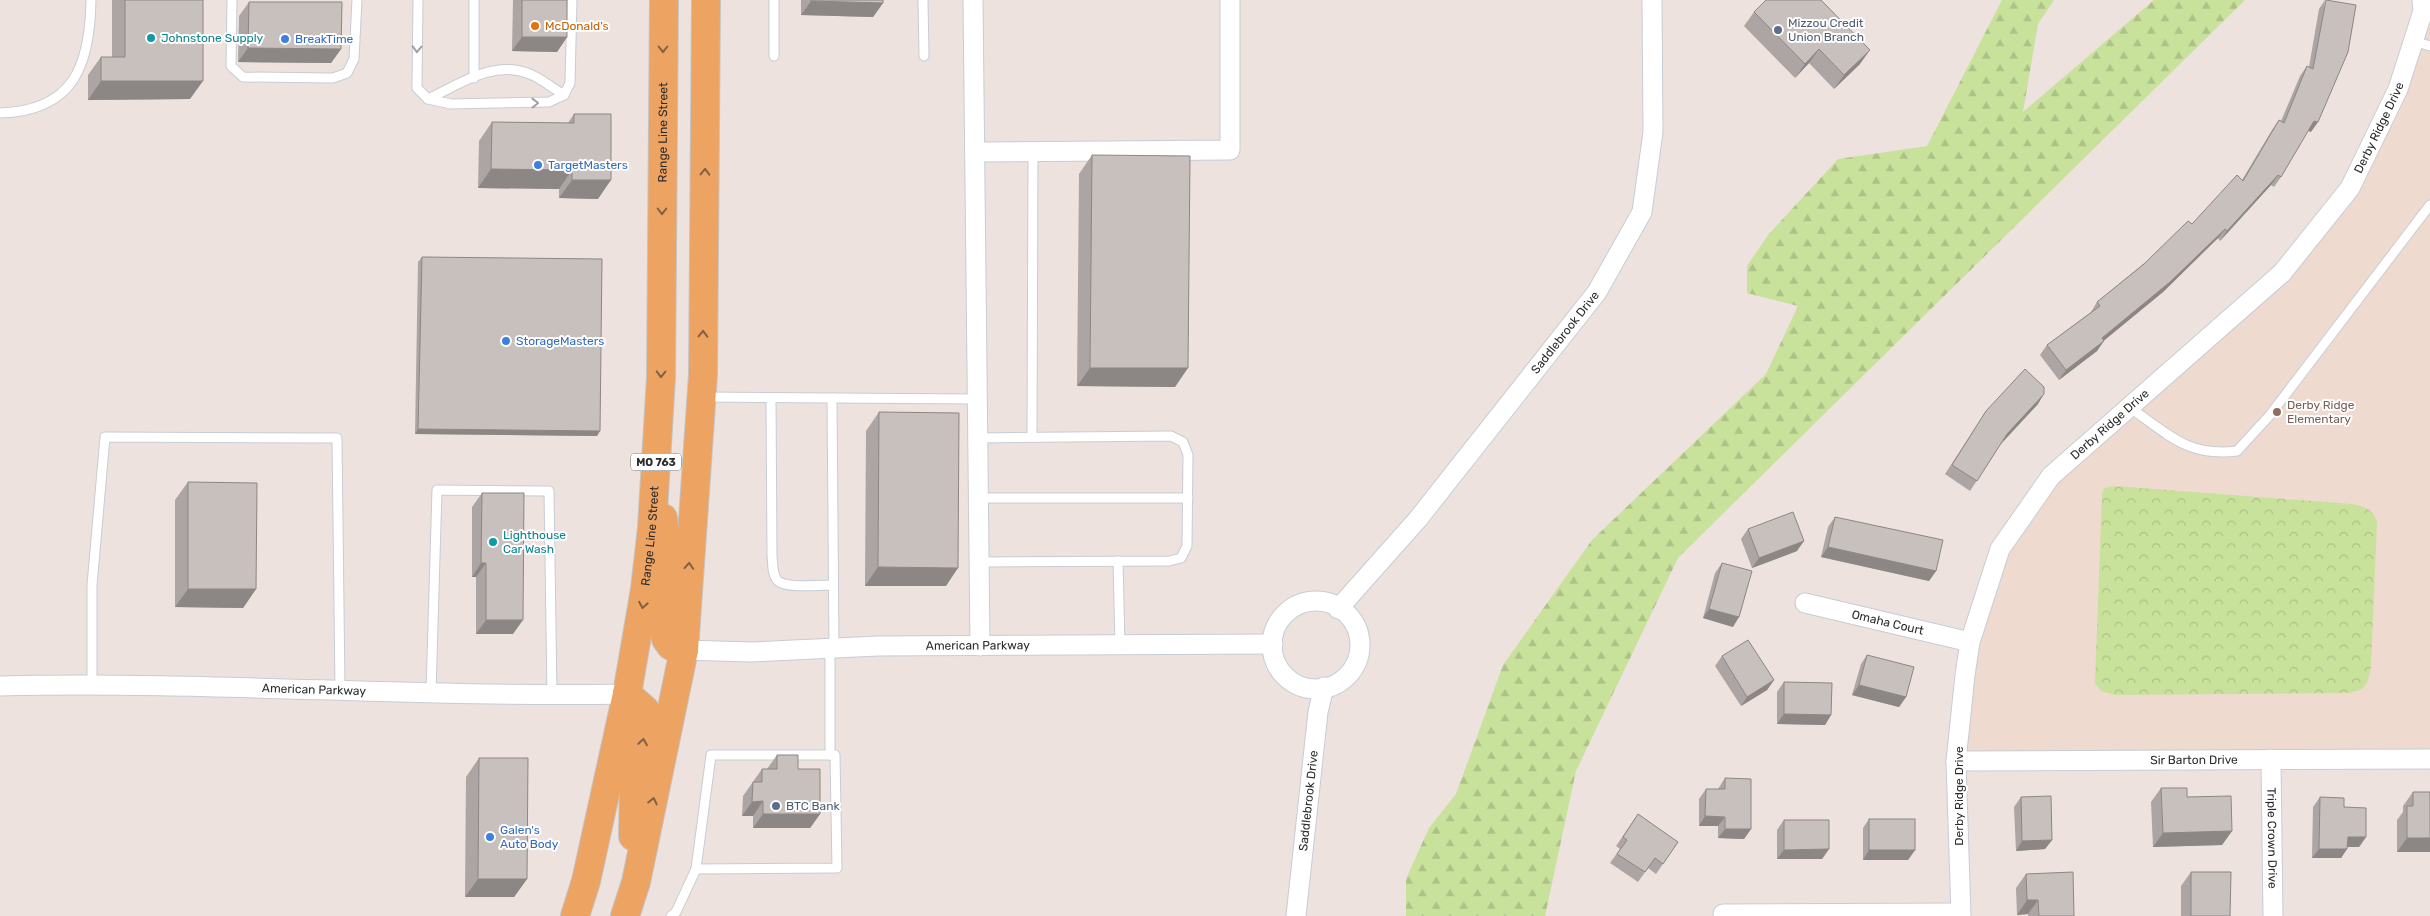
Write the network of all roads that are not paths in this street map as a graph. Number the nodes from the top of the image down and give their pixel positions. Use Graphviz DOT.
graph roads {
  1 [pos="91,0"];
  2 [pos="232,0"];
  3 [pos="357,0"];
  4 [pos="418,0"];
  5 [pos="474,0"];
  6 [pos="572,0"];
  7 [pos="664,0"];
  8 [pos="774,0"];
  9 [pos="923,0"];
  10 [pos="974,0"];
  11 [pos="1230,0"];
  12 [pos="1652,0"];
  13 [pos="2422,0"];
  14 [pos="707,1"];
  15 [pos="2422,43"];
  16 [pos="774,56"];
  17 [pos="924,56"];
  18 [pos="474,78"];
  19 [pos="564,95"];
  20 [pos="428,99"];
  21 [pos="0,112"];
  22 [pos="1033,151"];
  23 [pos="975,152"];
  24 [pos="2430,205"];
  25 [pos="701,397"];
  26 [pos="771,398"];
  27 [pos="832,398"];
  28 [pos="977,399"];
  29 [pos="2129,407"];
  30 [pos="1032,437"];
  31 [pos="978,438"];
  32 [pos="656,469"];
  33 [pos="978,498"];
  34 [pos="1188,498"];
  35 [pos="979,562"];
  36 [pos="1118,562"];
  37 [pos="832,585"];
  38 [pos="1805,604"];
  39 [pos="1338,609"];
  40 [pos="1970,642"];
  41 [pos="1273,644"];
  42 [pos="1120,645"];
  43 [pos="980,646"];
  44 [pos="832,648"];
  45 [pos="684,650"];
  46 [pos="92,684"];
  47 [pos="0,686"];
  48 [pos="1324,687"];
  49 [pos="340,690"];
  50 [pos="431,692"];
  51 [pos="627,694"];
  52 [pos="552,695"];
  53 [pos="830,755"];
  54 [pos="2271,759"];
  55 [pos="2430,759"];
  56 [pos="1956,761"];
  57 [pos="696,870"];
  58 [pos="629,905"];
  59 [pos="1723,914"];
  60 [pos="1960,915"];
  61 [pos="575,916"];
  62 [pos="671,916"];
  63 [pos="1296,916"];
  64 [pos="2273,916"];
  1 -- 21 [label="lane"];
  2 -- 3 [label="lane"];
  4 -- 20 [label="lane, one-way"];
  5 -- 18 [label="lane"];
  6 -- 19 [label="lane"];
  7 -- 32 [label="main road, Range Line Street / MO 763, one-way"];
  8 -- 16 [label="lane"];
  9 -- 17 [label="lane"];
  10 -- 23 [label="street"];
  11 -- 22 [label="street"];
  12 -- 39 [label="street, Saddlebrook Drive"];
  13 -- 15 [label="street, Derby Ridge Drive"];
  25 -- 14 [label="main road, MO 763, one-way"];
  15 -- 29 [label="street, Derby Ridge Drive"];
  18 -- 19 [label="lane"];
  18 -- 20 [label="lane"];
  20 -- 19 [label="lane, one-way"];
  22 -- 23 [label="street"];
  22 -- 30 [label="lane"];
  23 -- 28 [label="street"];
  24 -- 29 [label="lane"];
  25 -- 26 [label="lane"];
  45 -- 25 [label="main road, MO 763, one-way"];
  26 -- 27 [label="lane"];
  26 -- 37 [label="lane"];
  27 -- 28 [label="lane"];
  27 -- 37 [label="lane"];
  28 -- 31 [label="street"];
  29 -- 40 [label="street, Derby Ridge Drive"];
  30 -- 31 [label="lane"];
  30 -- 34 [label="lane"];
  31 -- 33 [label="street"];
  32 -- 45 [label="main road"];
  32 -- 51 [label="main road, Range Line Street / MO 763, one-way"];
  33 -- 34 [label="lane"];
  33 -- 35 [label="street"];
  34 -- 36 [label="lane"];
  35 -- 36 [label="lane"];
  35 -- 43 [label="street"];
  36 -- 42 [label="lane"];
  37 -- 44 [label="lane"];
  38 -- 40 [label="street, Omaha Court"];
  39 -- 41 [label="street"];
  39 -- 48 [label="street"];
  40 -- 56 [label="street, Derby Ridge Drive"];
  41 -- 42 [label="street, American Parkway"];
  41 -- 48 [label="street"];
  42 -- 43 [label="street, American Parkway"];
  43 -- 44 [label="street, American Parkway"];
  44 -- 45 [label="street, American Parkway"];
  44 -- 53 [label="lane"];
  58 -- 45 [label="main road, MO 763, one-way"];
  46 -- 47 [label="street, American Parkway"];
  46 -- 49 [label="street, American Parkway"];
  46 -- 49 [label="lane"];
  48 -- 63 [label="street, Saddlebrook Drive"];
  49 -- 50 [label="street, American Parkway"];
  50 -- 52 [label="street, American Parkway"];
  50 -- 52 [label="lane"];
  51 -- 52 [label="street, American Parkway"];
  58 -- 51 [label="main road, one-way"];
  51 -- 61 [label="main road, Range Line Street / MO 763"];
  53 -- 57 [label="lane"];
  53 -- 57 [label="lane"];
  54 -- 55 [label="street, Sir Barton Drive"];
  54 -- 56 [label="street, Sir Barton Drive"];
  54 -- 64 [label="street, Triple Crown Drive"];
  56 -- 60 [label="street, Derby Ridge Drive"];
  57 -- 62 [label="lane"];
  59 -- 60 [label="street"];
}
